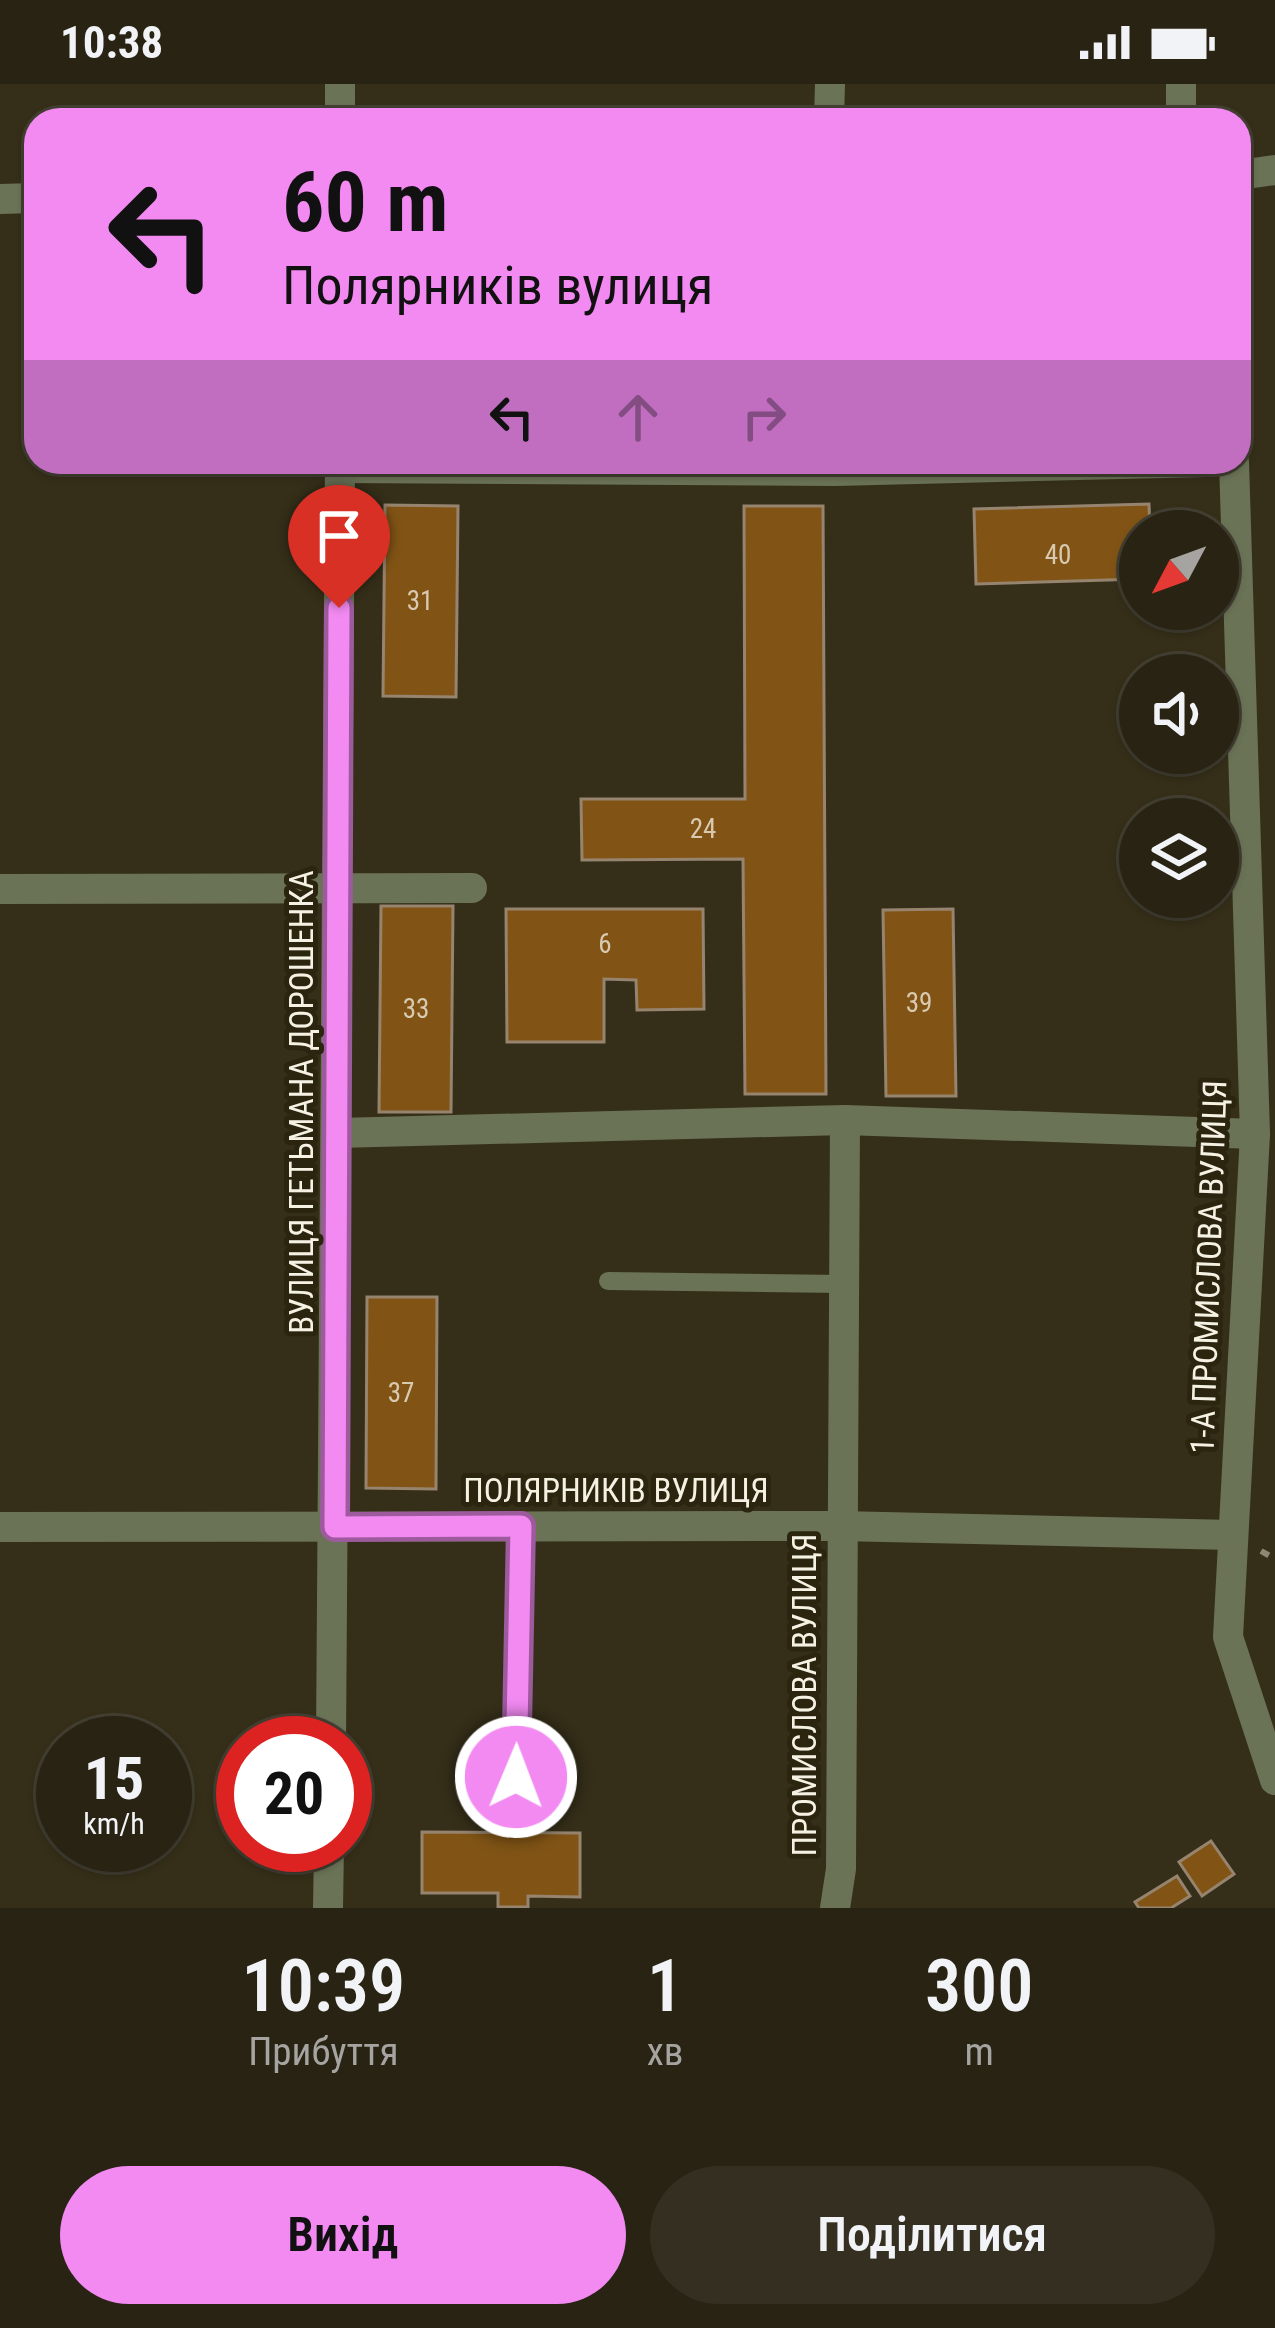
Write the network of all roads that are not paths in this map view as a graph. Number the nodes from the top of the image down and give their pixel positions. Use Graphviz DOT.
graph roads {
  1 [pos="340,474"];
  2 [pos="1234,474"];
  3 [pos="338,887"];
  4 [pos="472,888"];
  5 [pos="0,889"];
  6 [pos="845,1120"];
  7 [pos="338,1133"];
  8 [pos="1256,1134"];
  9 [pos="608,1281"];
  10 [pos="843,1284"];
  11 [pos="521,1526"];
  12 [pos="839,1526"];
  13 [pos="0,1527"];
  14 [pos="335,1527"];
  15 [pos="1232,1535"];
  16 [pos="332,1716"];
  17 [pos="1275,1780"];
  18 [pos="515,1818"];
  19 [pos="329,1872"];
  20 [pos="328,1908"];
  21 [pos="835,1908"];
  1 -- 3 [label="street, ВУЛИЦЯ ГЕТЬМАНА ДОРОШЕНКА"];
  2 -- 8 [label="street, 1-А ПРОМИСЛОВА ВУЛИЦЯ"];
  3 -- 4 [label="street"];
  3 -- 5 [label="street"];
  3 -- 7 [label="street, ВУЛИЦЯ ГЕТЬМАНА ДОРОШЕНКА"];
  6 -- 7 [label="street"];
  6 -- 8 [label="street"];
  6 -- 10 [label="street, ПРОМИСЛОВА ВУЛИЦЯ"];
  7 -- 14 [label="street, ВУЛИЦЯ ГЕТЬМАНА ДОРОШЕНКА"];
  8 -- 15 [label="street, 1-А ПРОМИСЛОВА ВУЛИЦЯ"];
  9 -- 10 [label="lane"];
  10 -- 12 [label="street, ПРОМИСЛОВА ВУЛИЦЯ"];
  11 -- 12 [label="street, ПОЛЯРНИКІВ ВУЛИЦЯ"];
  11 -- 14 [label="street, ПОЛЯРНИКІВ ВУЛИЦЯ"];
  11 -- 18 [label="lane"];
  12 -- 15 [label="street, ПОЛЯРНИКІВ ВУЛИЦЯ"];
  12 -- 21 [label="street, ПРОМИСЛОВА ВУЛИЦЯ"];
  13 -- 14 [label="street, ПОЛЯРНИКІВ ВУЛИЦЯ"];
  14 -- 16 [label="street, ВУЛИЦЯ ГЕТЬМАНА ДОРОШЕНКА"];
  15 -- 17 [label="street, 1-А ПРОМИСЛОВА ВУЛИЦЯ"];
  19 -- 20 [label="street"];
}
